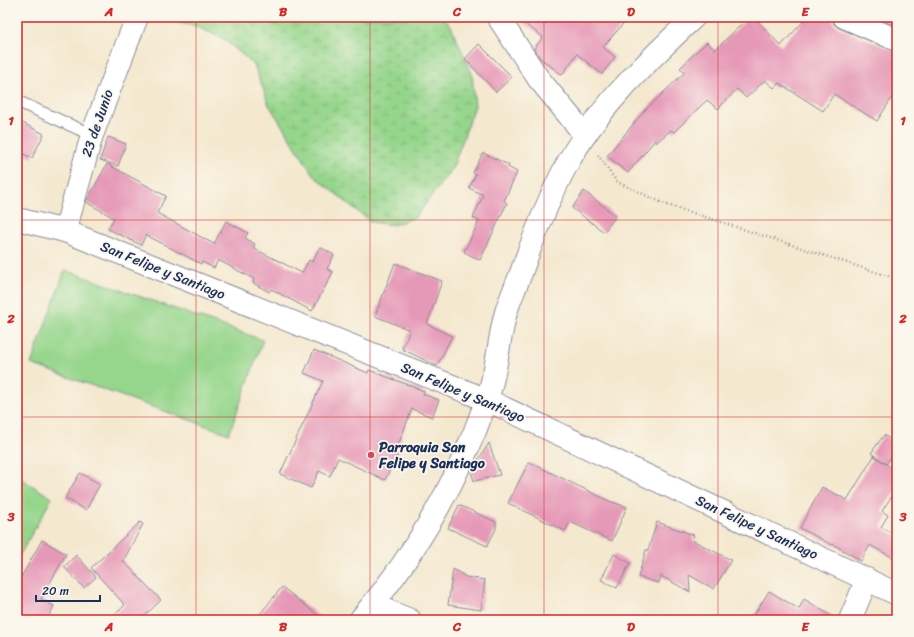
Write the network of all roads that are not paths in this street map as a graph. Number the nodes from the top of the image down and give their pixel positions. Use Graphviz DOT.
graph roads {
  1 [pos="137,17"];
  2 [pos="498,17"];
  3 [pos="694,17"];
  4 [pos="844,17"];
  5 [pos="897,40"];
  6 [pos="17,101"];
  7 [pos="92,135"];
  8 [pos="584,135"];
  9 [pos="17,219"];
  10 [pos="65,231"];
  11 [pos="487,400"];
  12 [pos="866,579"];
  13 [pos="897,594"];
  14 [pos="366,612"];
  15 [pos="410,620"];
  16 [pos="850,620"];
  1 -- 7 [label="street, 23 de Junio"];
  2 -- 8 [label="street"];
  3 -- 8 [label="street"];
  4 -- 5 [label="street"];
  6 -- 7 [label="lane"];
  7 -- 10 [label="street, 23 de Junio"];
  8 -- 11 [label="street"];
  9 -- 10 [label="street, San Felipe y Santiago"];
  10 -- 11 [label="street, San Felipe y Santiago"];
  11 -- 12 [label="street, San Felipe y Santiago"];
  11 -- 14 [label="street"];
  12 -- 13 [label="street, San Felipe y Santiago"];
  12 -- 16 [label="street"];
  14 -- 15 [label="street"];
}
